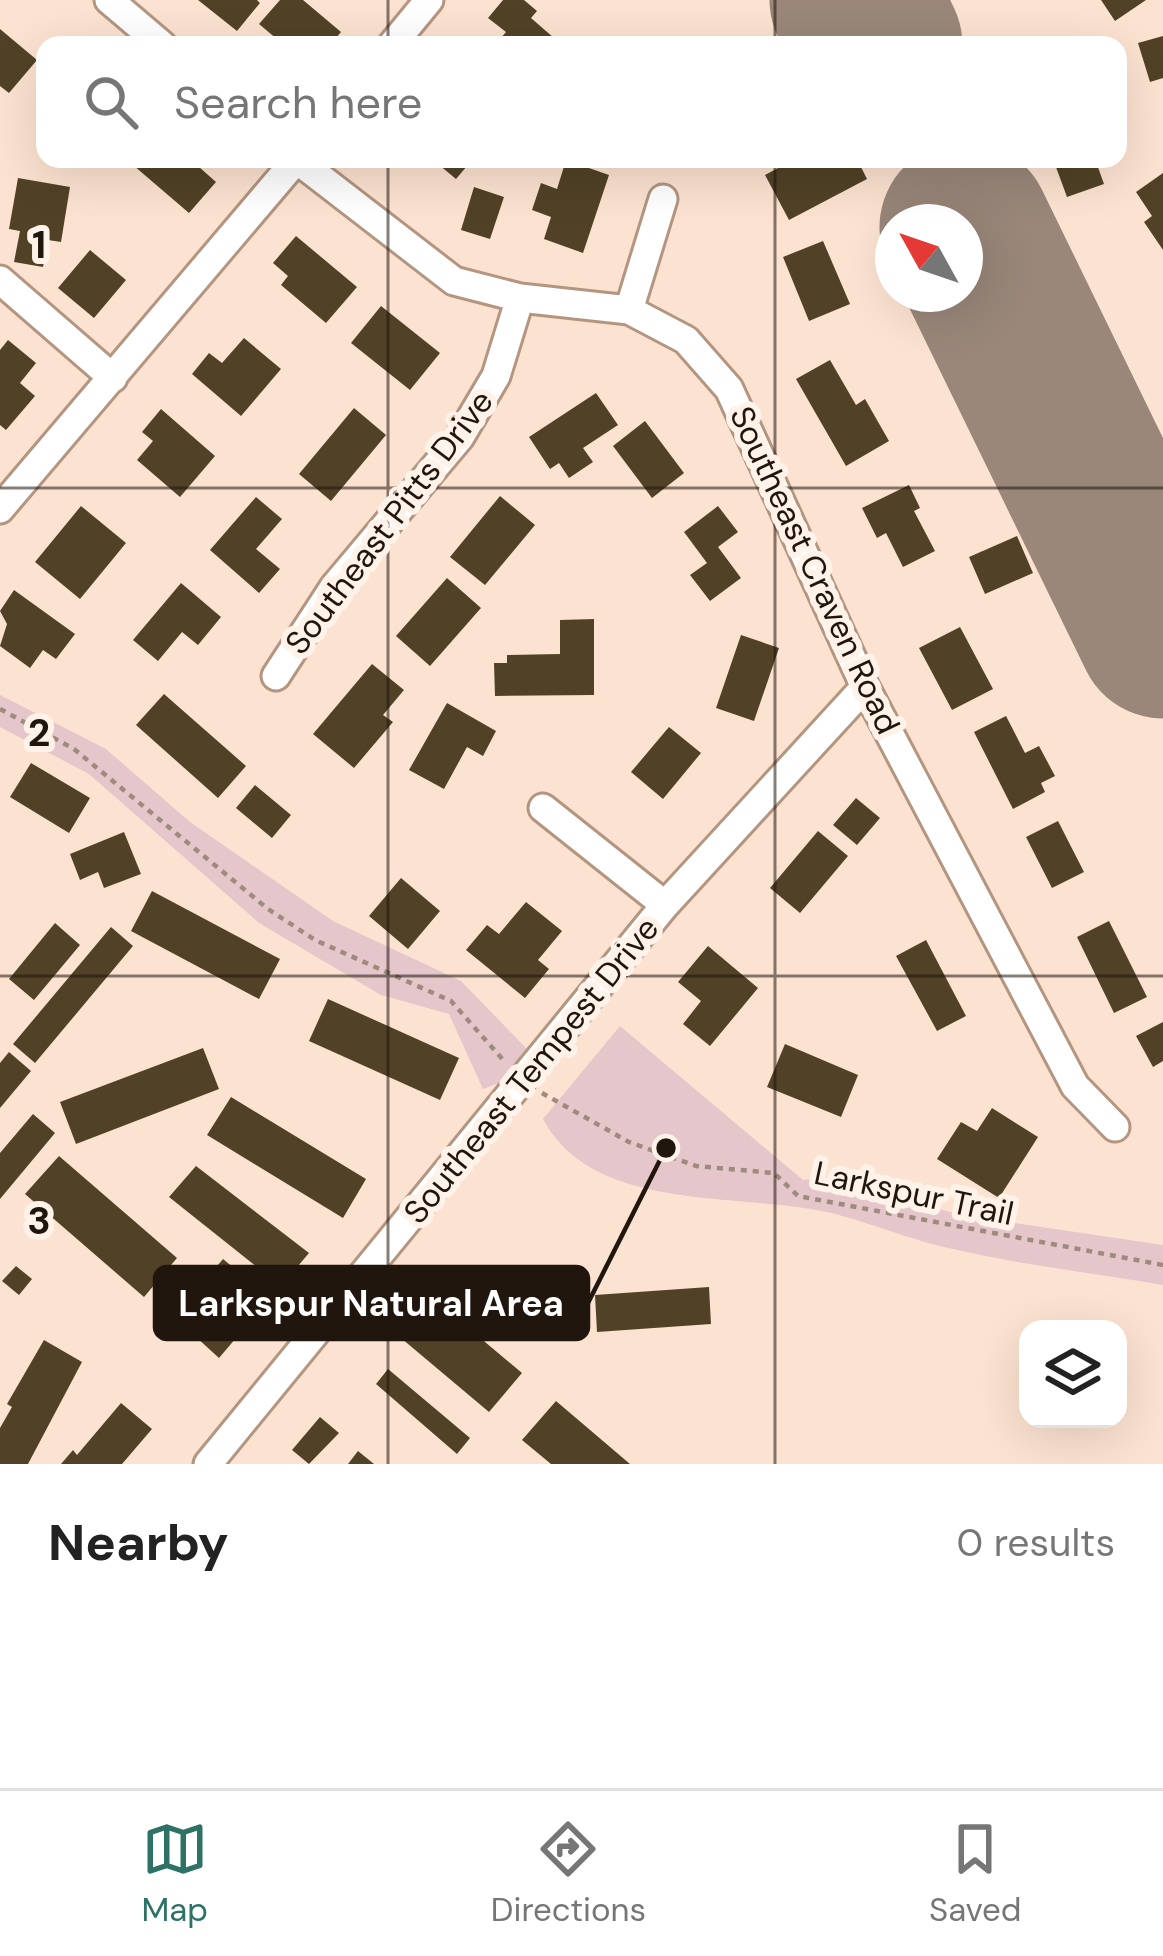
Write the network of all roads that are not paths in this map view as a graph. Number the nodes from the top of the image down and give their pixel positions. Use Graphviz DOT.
graph roads {
  1 [pos="109,0"];
  2 [pos="429,0"];
  3 [pos="151,36"];
  4 [pos="399,36"];
  5 [pos="289,168"];
  6 [pos="309,168"];
  7 [pos="663,199"];
  8 [pos="0,280"];
  9 [pos="520,298"];
  10 [pos="628,310"];
  11 [pos="113,378"];
  12 [pos="0,509"];
  13 [pos="276,676"];
  14 [pos="865,686"];
  15 [pos="543,808"];
  16 [pos="665,905"];
  17 [pos="1115,1127"];
  18 [pos="208,1464"];
  1 -- 3 [label="street"];
  2 -- 4 [label="street"];
  5 -- 11 [label="street"];
  6 -- 9 [label="street, Southeast Craven Road"];
  7 -- 10 [label="street"];
  8 -- 11 [label="street"];
  9 -- 10 [label="street, Southeast Craven Road"];
  9 -- 13 [label="street, Southeast Pitts Drive"];
  10 -- 14 [label="street, Southeast Craven Road"];
  11 -- 12 [label="street"];
  14 -- 16 [label="street, Southeast Tempest Drive"];
  14 -- 17 [label="street, Southeast Craven Road"];
  15 -- 16 [label="street"];
  16 -- 18 [label="street, Southeast Tempest Drive"];
}
